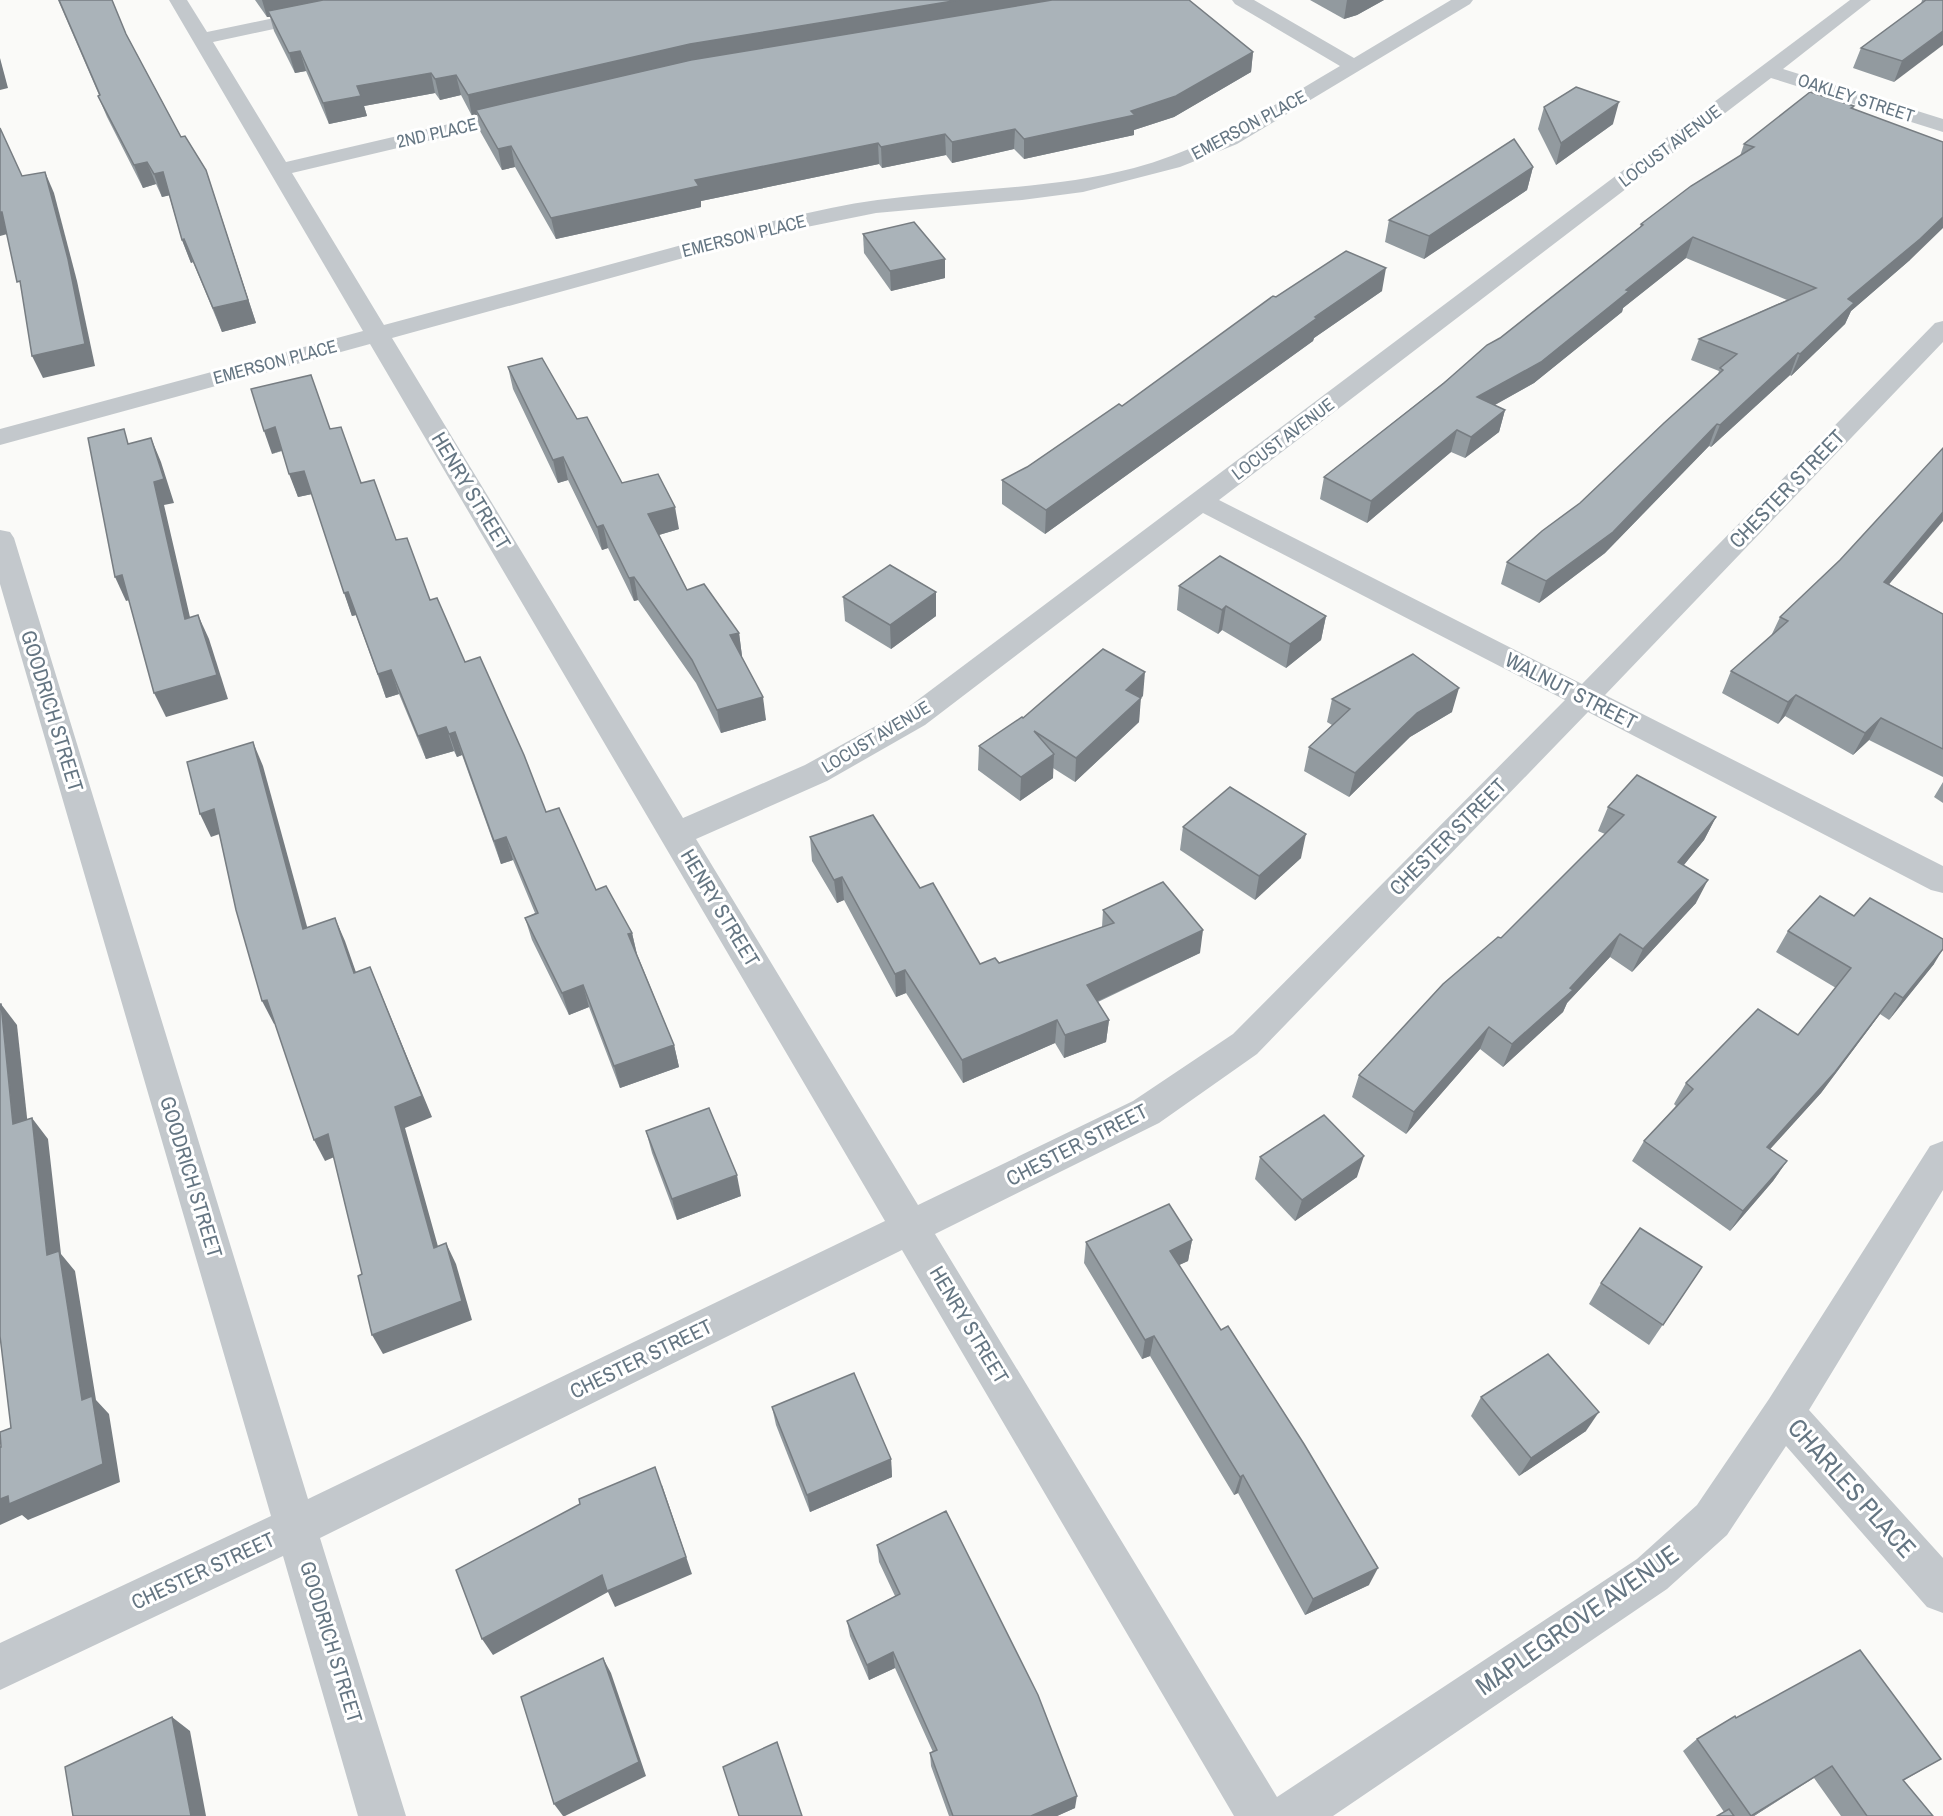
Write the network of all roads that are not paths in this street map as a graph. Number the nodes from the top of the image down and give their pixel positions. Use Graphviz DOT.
graph roads {
  1 [pos="178,0"];
  2 [pos="386,0"];
  3 [pos="1241,0"];
  4 [pos="1464,0"];
  5 [pos="1862,0"];
  6 [pos="201,39"];
  7 [pos="1354,66"];
  8 [pos="1769,71"];
  9 [pos="542,108"];
  10 [pos="1943,126"];
  11 [pos="280,170"];
  12 [pos="1943,328"];
  13 [pos="377,334"];
  14 [pos="0,437"];
  15 [pos="1200,501"];
  16 [pos="0,538"];
  17 [pos="7,587"];
  18 [pos="1585,698"];
  19 [pos="676,834"];
  20 [pos="1943,881"];
  21 [pos="1943,1157"];
  22 [pos="911,1228"];
  23 [pos="1784,1413"];
  24 [pos="296,1527"];
  25 [pos="1943,1591"];
  26 [pos="0,1667"];
  27 [pos="382,1816"];
  28 [pos="1261,1816"];
  29 [pos="1291,1816"];
  1 -- 6 [label="street, HENRY STREET"];
  2 -- 6 [label="street"];
  3 -- 7 [label="street"];
  4 -- 7 [label="street, EMERSON PLACE"];
  5 -- 8 [label="street, LOCUST AVENUE"];
  6 -- 11 [label="street, HENRY STREET"];
  7 -- 13 [label="street, EMERSON PLACE"];
  8 -- 10 [label="street, OAKLEY STREET"];
  8 -- 15 [label="street, LOCUST AVENUE"];
  9 -- 11 [label="street, 2ND PLACE"];
  11 -- 13 [label="street, HENRY STREET"];
  12 -- 18 [label="street, CHESTER STREET"];
  13 -- 14 [label="street, EMERSON PLACE"];
  13 -- 19 [label="street, HENRY STREET"];
  15 -- 18 [label="street, WALNUT STREET"];
  15 -- 19 [label="street, LOCUST AVENUE"];
  16 -- 17 [label="street, GOODRICH STREET"];
  17 -- 24 [label="street, GOODRICH STREET"];
  18 -- 20 [label="street, WALNUT STREET"];
  18 -- 22 [label="street, CHESTER STREET"];
  19 -- 22 [label="street, HENRY STREET"];
  21 -- 23 [label="street, MAPLEGROVE AVENUE"];
  22 -- 24 [label="street, CHESTER STREET"];
  22 -- 28 [label="street, HENRY STREET"];
  23 -- 25 [label="street, CHARLES PLACE"];
  23 -- 29 [label="street, MAPLEGROVE AVENUE"];
  24 -- 26 [label="street, CHESTER STREET"];
  24 -- 27 [label="street, GOODRICH STREET"];
}
